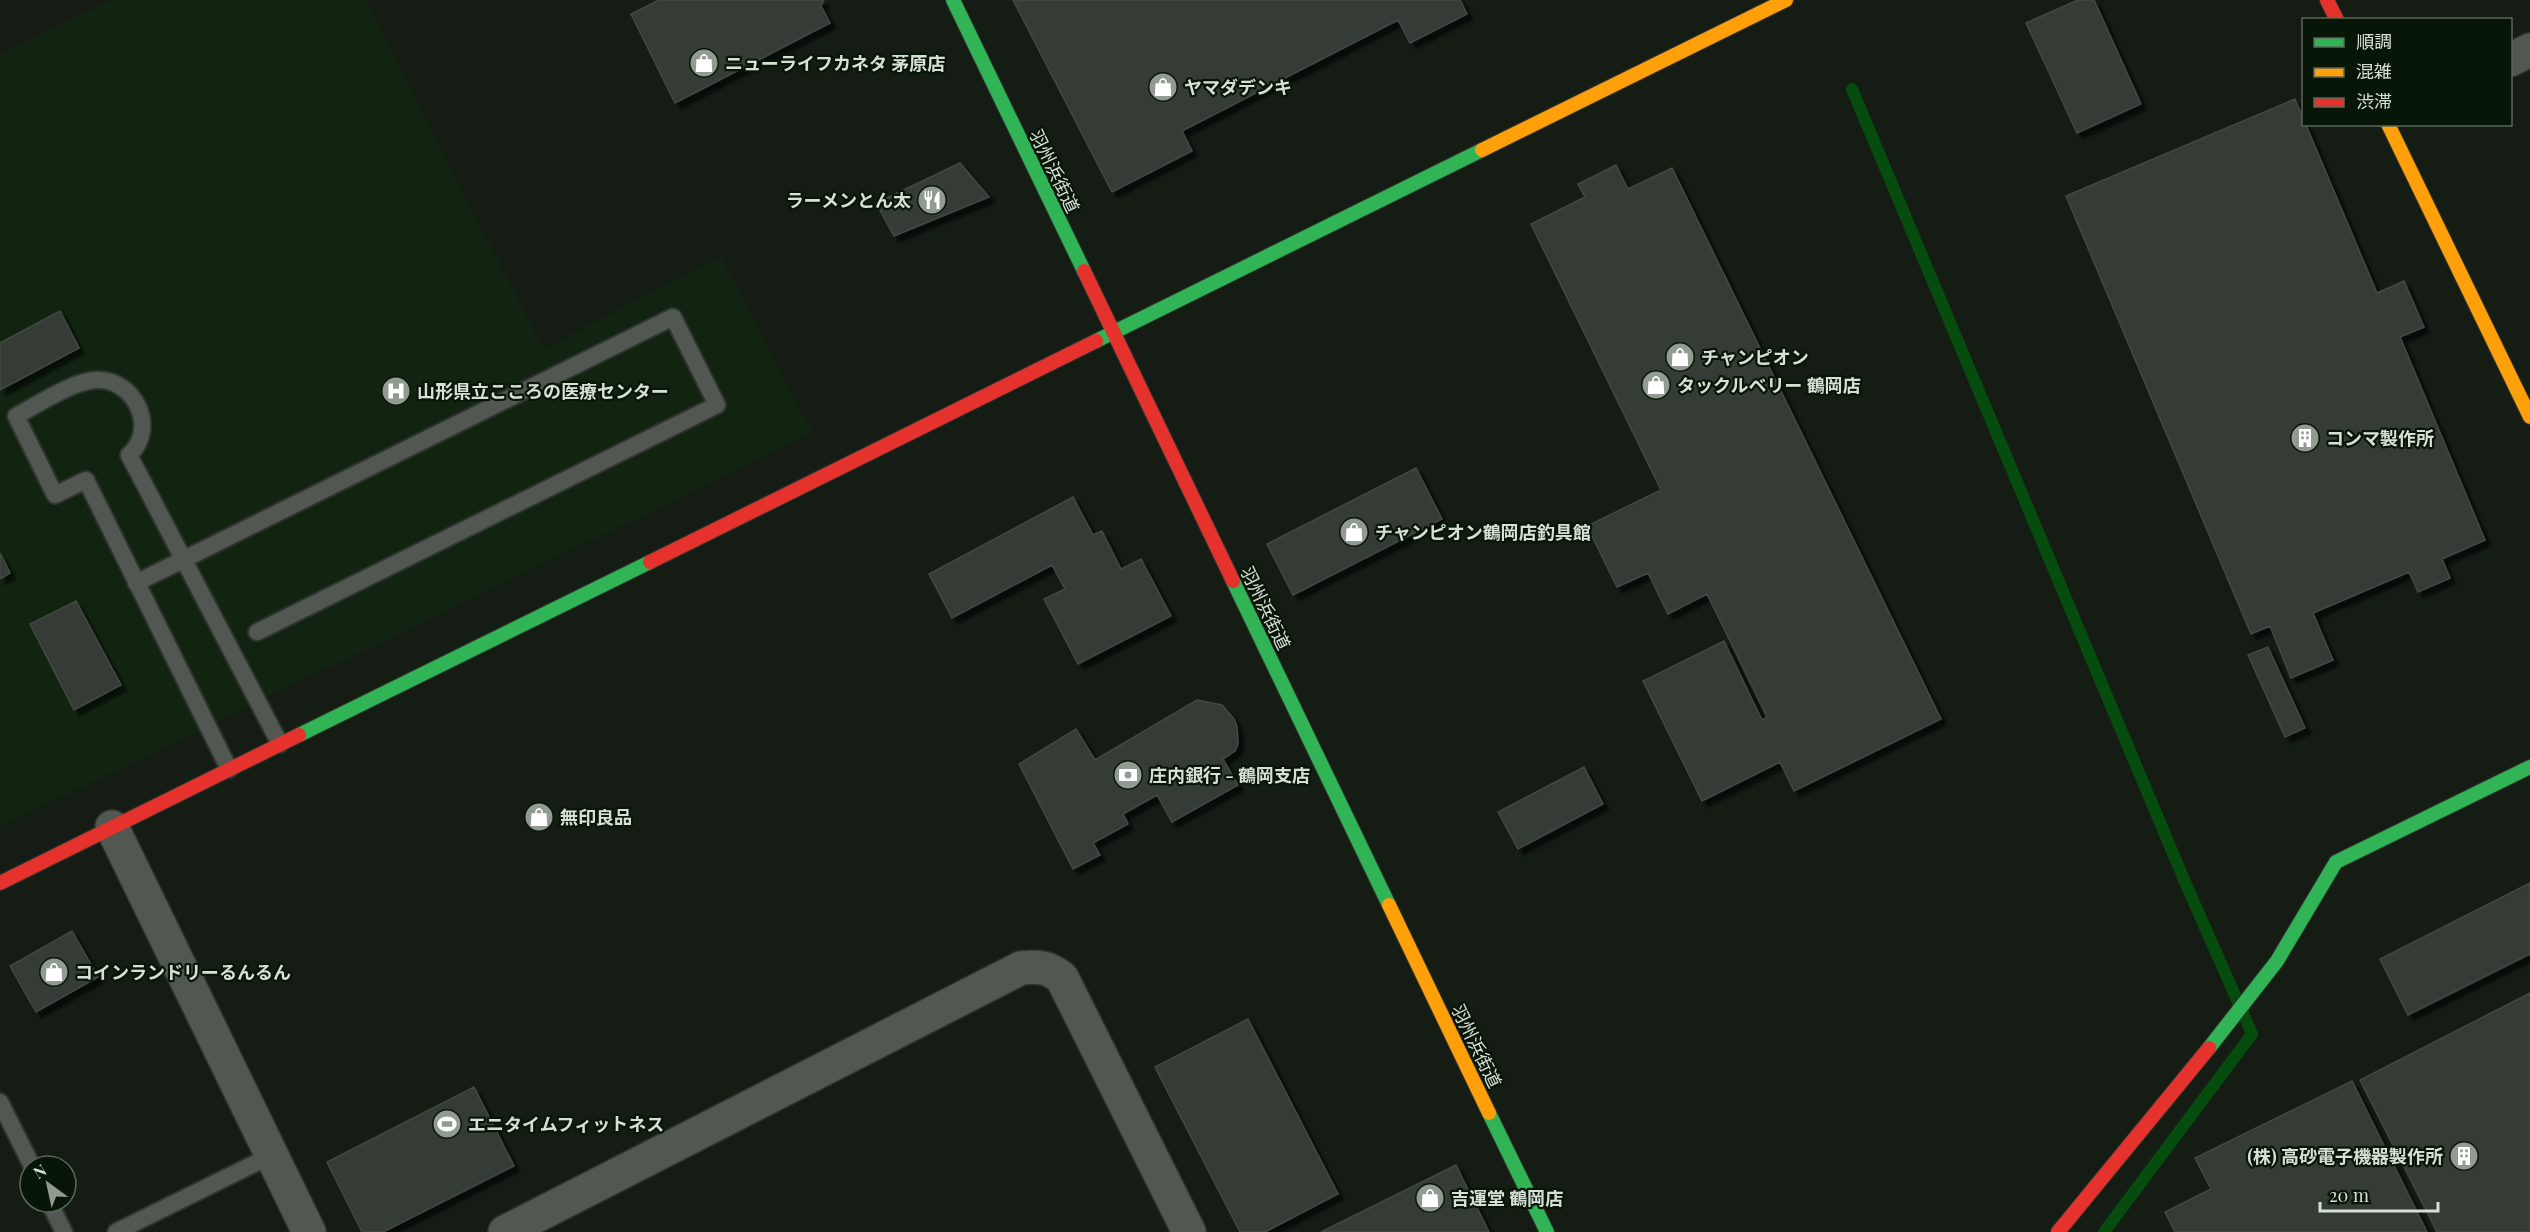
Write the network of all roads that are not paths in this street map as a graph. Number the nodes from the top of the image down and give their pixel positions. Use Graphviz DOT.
graph roads {
  1 [pos="953,0"];
  2 [pos="1786,0"];
  3 [pos="2327,0"];
  4 [pos="2336,18"];
  5 [pos="2530,50"];
  6 [pos="2512,59"];
  7 [pos="2389,126"];
  8 [pos="1112,331"];
  9 [pos="2530,417"];
  10 [pos="183,559"];
  11 [pos="136,583"];
  12 [pos="257,632"];
  13 [pos="280,744"];
  14 [pos="2530,767"];
  15 [pos="229,769"];
  16 [pos="112,827"];
  17 [pos="0,883"];
  18 [pos="0,1102"];
  19 [pos="26,1154"];
  20 [pos="272,1155"];
  21 [pos="56,1214"];
  22 [pos="64,1232"];
  23 [pos="116,1232"];
  24 [pos="309,1232"];
  25 [pos="505,1232"];
  26 [pos="1189,1232"];
  27 [pos="1547,1232"];
  28 [pos="2058,1232"];
  1 -- 8 [label="street, 羽州浜街道"];
  2 -- 8 [label="street"];
  3 -- 4 [label="street"];
  5 -- 6 [label="street"];
  7 -- 9 [label="street"];
  8 -- 13 [label="street"];
  8 -- 27 [label="street, 羽州浜街道"];
  10 -- 11 [label="lane"];
  10 -- 11 [label="lane"];
  10 -- 12 [label="lane"];
  10 -- 13 [label="lane"];
  11 -- 15 [label="lane"];
  13 -- 15 [label="street"];
  14 -- 28 [label="street"];
  15 -- 16 [label="street"];
  16 -- 17 [label="street"];
  16 -- 20 [label="street"];
  18 -- 19 [label="lane"];
  20 -- 23 [label="lane"];
  20 -- 24 [label="street"];
  21 -- 22 [label="lane"];
  25 -- 26 [label="street"];
}
